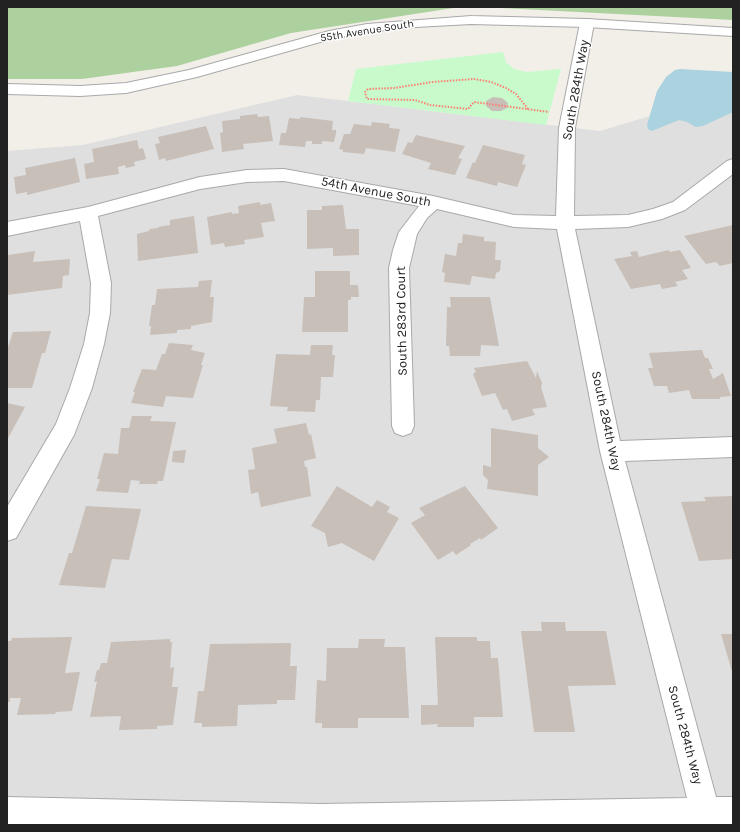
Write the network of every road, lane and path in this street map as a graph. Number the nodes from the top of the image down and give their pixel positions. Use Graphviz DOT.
graph roads {
  1 [pos="587,23"];
  2 [pos="733,32"];
  3 [pos="7,89"];
  4 [pos="528,109"];
  5 [pos="569,114"];
  6 [pos="733,165"];
  7 [pos="433,202"];
  8 [pos="88,213"];
  9 [pos="565,223"];
  10 [pos="7,229"];
  11 [pos="403,426"];
  12 [pos="733,446"];
  13 [pos="612,451"];
  14 [pos="7,530"];
  15 [pos="7,812"];
  16 [pos="719,812"];
  17 [pos="321,822"];
  1 -- 2 [label="street, 55th Avenue South"];
  1 -- 3 [label="street, 55th Avenue South"];
  1 -- 5 [label="street, South 284th Way"];
  4 -- 4 [label="path"];
  4 -- 5 [label="path"];
  5 -- 9 [label="street, South 284th Way"];
  6 -- 9 [label="street, 54th Avenue South"];
  7 -- 8 [label="street, 54th Avenue South"];
  7 -- 9 [label="street, 54th Avenue South"];
  7 -- 11 [label="street, South 283rd Court"];
  8 -- 10 [label="street, 54th Avenue South"];
  8 -- 14 [label="street"];
  9 -- 13 [label="street, South 284th Way"];
  12 -- 13 [label="street"];
  13 -- 16 [label="street, South 284th Way"];
  15 -- 17 [label="street"];
  16 -- 17 [label="street"];
}
